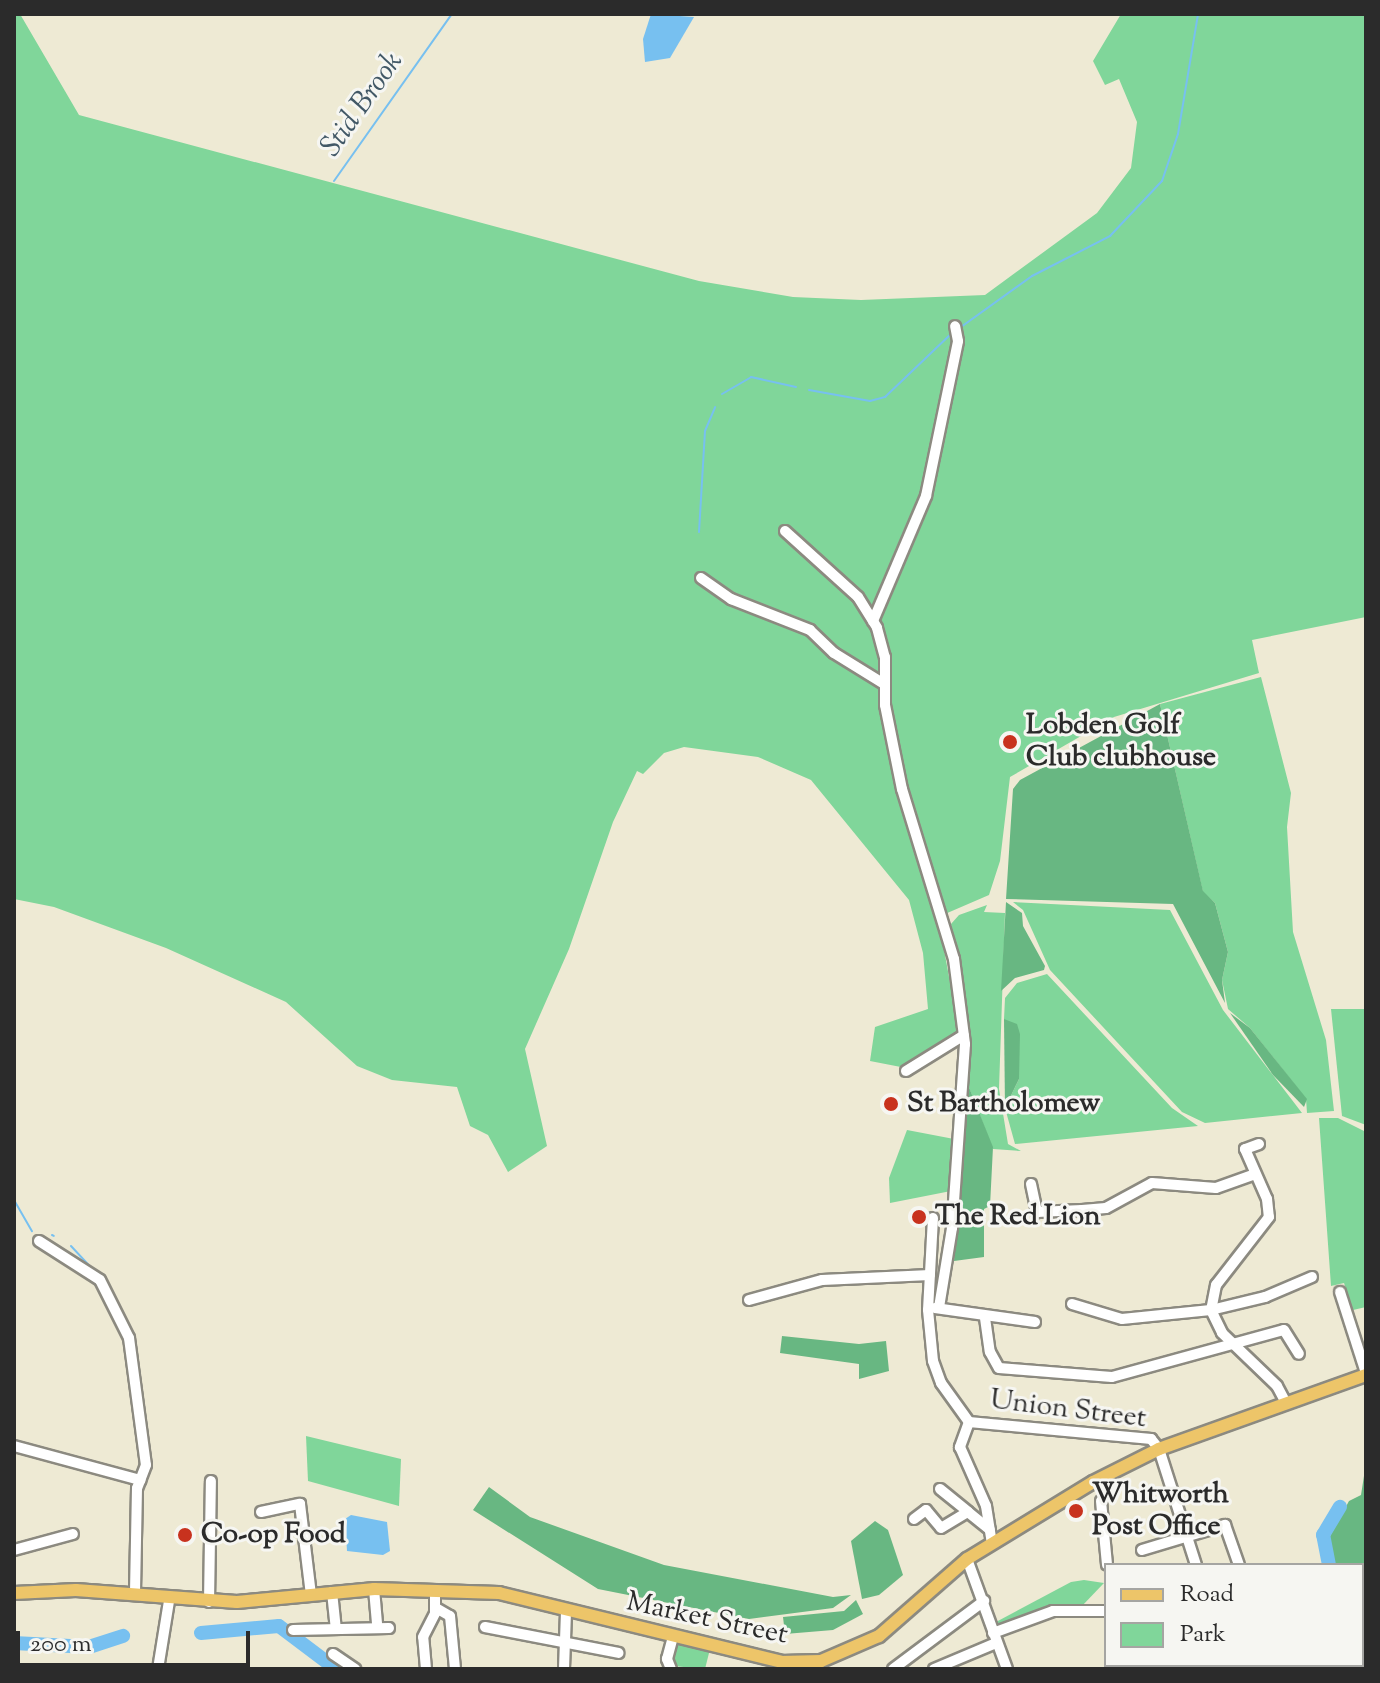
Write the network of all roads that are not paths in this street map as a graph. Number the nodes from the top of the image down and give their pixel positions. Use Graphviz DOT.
graph roads {
  1 [pos="955,326"];
  2 [pos="785,531"];
  3 [pos="701,578"];
  4 [pos="873,621"];
  5 [pos="884,684"];
  6 [pos="964,1035"];
  7 [pos="906,1071"];
  8 [pos="1259,1144"];
  9 [pos="1255,1174"];
  10 [pos="1031,1184"];
  11 [pos="933,1218"];
  12 [pos="39,1241"];
  13 [pos="930,1275"];
  14 [pos="1312,1277"];
  15 [pos="1340,1292"];
  16 [pos="749,1300"];
  17 [pos="1072,1304"];
  18 [pos="934,1308"];
  19 [pos="1211,1310"];
  20 [pos="985,1318"];
  21 [pos="1035,1322"];
  22 [pos="1234,1344"];
  23 [pos="1299,1354"];
  24 [pos="1366,1374"];
  25 [pos="1286,1403"];
  26 [pos="969,1422"];
  27 [pos="14,1446"];
  28 [pos="1159,1449"];
  29 [pos="140,1480"];
  30 [pos="211,1481"];
  31 [pos="940,1489"];
  32 [pos="1101,1501"];
  33 [pos="261,1512"];
  34 [pos="968,1512"];
  35 [pos="914,1519"];
  36 [pos="73,1534"];
  37 [pos="991,1536"];
  38 [pos="1187,1537"];
  39 [pos="14,1550"];
  40 [pos="1142,1550"];
  41 [pos="967,1559"];
  42 [pos="1107,1563"];
  43 [pos="1195,1563"];
  44 [pos="1238,1563"];
  45 [pos="374,1589"];
  46 [pos="435,1590"];
  47 [pos="332,1592"];
  48 [pos="14,1593"];
  49 [pos="135,1595"];
  50 [pos="311,1595"];
  51 [pos="169,1601"];
  52 [pos="984,1601"];
  53 [pos="209,1602"];
  54 [pos="436,1608"];
  55 [pos="1104,1611"];
  56 [pos="566,1612"];
  57 [pos="377,1626"];
  58 [pos="485,1627"];
  59 [pos="389,1628"];
  60 [pos="336,1629"];
  61 [pos="293,1630"];
  62 [pos="673,1637"];
  63 [pos="994,1638"];
  64 [pos="564,1645"];
  65 [pos="619,1653"];
  66 [pos="333,1654"];
  67 [pos="784,1666"];
  68 [pos="158,1669"];
  69 [pos="355,1669"];
  70 [pos="426,1669"];
  71 [pos="455,1669"];
  72 [pos="564,1669"];
  73 [pos="671,1669"];
  74 [pos="893,1669"];
  75 [pos="934,1669"];
  76 [pos="1007,1669"];
  77 [pos="1115,1669"];
  78 [pos="1154,1669"];
  1 -- 4 [label="street"];
  2 -- 4 [label="street"];
  3 -- 5 [label="street"];
  4 -- 5 [label="street"];
  5 -- 6 [label="street"];
  6 -- 7 [label="street"];
  6 -- 18 [label="street"];
  8 -- 9 [label="street"];
  9 -- 10 [label="street"];
  9 -- 19 [label="street"];
  11 -- 13 [label="street"];
  12 -- 29 [label="street"];
  13 -- 16 [label="street"];
  13 -- 18 [label="street"];
  14 -- 19 [label="street"];
  15 -- 24 [label="street"];
  17 -- 19 [label="street"];
  18 -- 20 [label="street"];
  18 -- 26 [label="street"];
  19 -- 22 [label="street"];
  20 -- 21 [label="street"];
  20 -- 22 [label="street"];
  22 -- 23 [label="street"];
  22 -- 25 [label="street"];
  24 -- 25 [label="main road, Market Street"];
  25 -- 28 [label="main road, Market Street"];
  26 -- 28 [label="street, Union Street"];
  26 -- 37 [label="street"];
  27 -- 29 [label="street"];
  28 -- 37 [label="main road, Market Street"];
  28 -- 38 [label="street"];
  29 -- 49 [label="street"];
  30 -- 53 [label="street"];
  31 -- 34 [label="street"];
  32 -- 42 [label="street"];
  33 -- 50 [label="street"];
  34 -- 35 [label="street"];
  34 -- 37 [label="street"];
  36 -- 39 [label="street"];
  37 -- 41 [label="main road, Market Street"];
  38 -- 40 [label="street"];
  38 -- 43 [label="street"];
  38 -- 44 [label="street"];
  41 -- 52 [label="street"];
  41 -- 67 [label="main road, Market Street"];
  45 -- 46 [label="main road, Market Street"];
  45 -- 47 [label="main road, Market Street"];
  45 -- 57 [label="street"];
  46 -- 54 [label="street"];
  46 -- 56 [label="main road, Market Street"];
  47 -- 50 [label="main road, Market Street"];
  47 -- 60 [label="street"];
  48 -- 49 [label="main road, Market Street"];
  49 -- 51 [label="main road, Market Street"];
  50 -- 53 [label="main road, Market Street"];
  51 -- 53 [label="main road, Market Street"];
  51 -- 68 [label="street"];
  52 -- 63 [label="street"];
  52 -- 74 [label="street"];
  54 -- 70 [label="street"];
  54 -- 71 [label="street"];
  55 -- 63 [label="street"];
  56 -- 62 [label="main road, Market Street"];
  56 -- 64 [label="street"];
  57 -- 59 [label="street"];
  57 -- 60 [label="street"];
  58 -- 64 [label="street"];
  60 -- 61 [label="street"];
  62 -- 67 [label="main road, Market Street"];
  62 -- 73 [label="street"];
  63 -- 75 [label="street"];
  63 -- 76 [label="street"];
  64 -- 65 [label="street"];
  64 -- 72 [label="street"];
  66 -- 69 [label="street"];
  77 -- 78 [label="street"];
}
